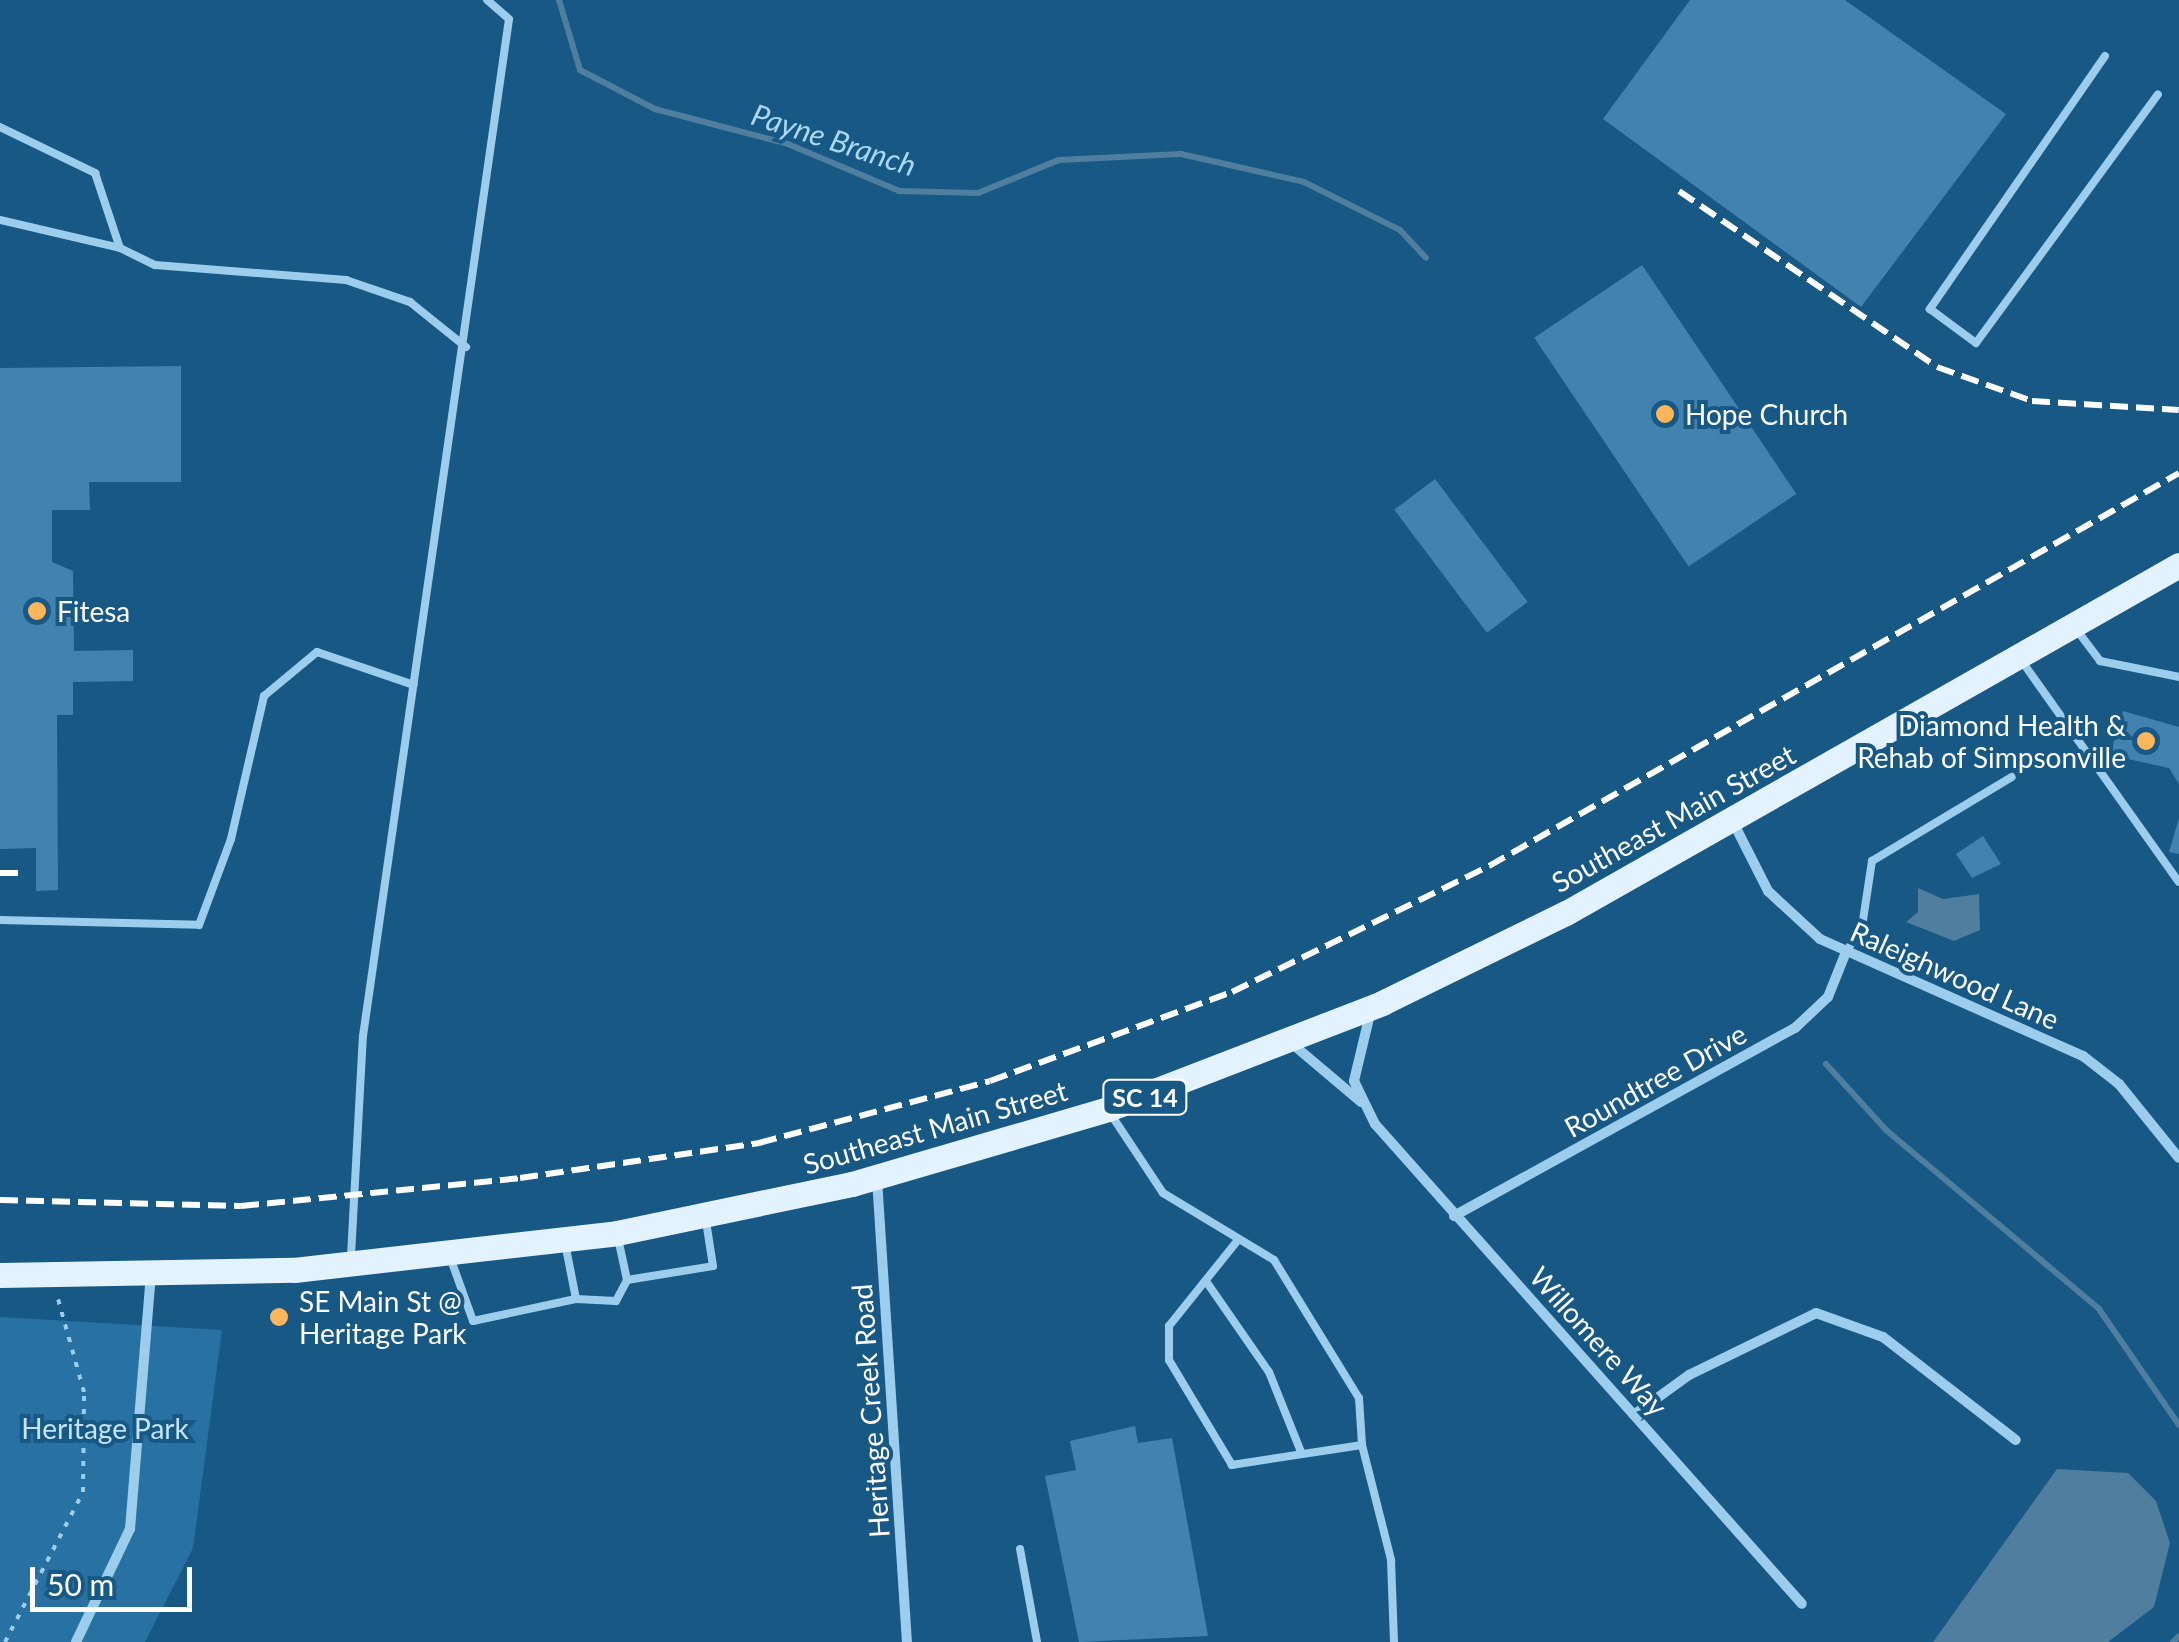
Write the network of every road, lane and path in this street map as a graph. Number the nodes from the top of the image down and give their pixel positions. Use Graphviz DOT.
graph roads {
  1 [pos="487,0"];
  2 [pos="2105,56"];
  3 [pos="2158,94"];
  4 [pos="0,127"];
  5 [pos="0,220"];
  6 [pos="120,248"];
  7 [pos="466,348"];
  8 [pos="2179,565"];
  9 [pos="2074,625"];
  10 [pos="2018,656"];
  11 [pos="2179,677"];
  12 [pos="414,685"];
  13 [pos="2012,777"];
  14 [pos="1731,819"];
  15 [pos="2179,882"];
  16 [pos="0,920"];
  17 [pos="1846,952"];
  18 [pos="1373,1007"];
  19 [pos="1289,1042"];
  20 [pos="1365,1106"];
  21 [pos="1108,1109"];
  22 [pos="2179,1158"];
  23 [pos="877,1178"];
  24 [pos="706,1216"];
  25 [pos="1454,1216"];
  26 [pos="617,1234"];
  27 [pos="1238,1240"];
  28 [pos="564,1241"];
  29 [pos="450,1257"];
  30 [pos="350,1266"];
  31 [pos="0,1275"];
  32 [pos="54,1276"];
  33 [pos="151,1276"];
  34 [pos="627,1280"];
  35 [pos="1208,1284"];
  36 [pos="576,1299"];
  37 [pos="1635,1414"];
  38 [pos="2016,1440"];
  39 [pos="1362,1445"];
  40 [pos="1301,1452"];
  41 [pos="1020,1549"];
  42 [pos="1802,1604"];
  43 [pos="6,1642"];
  44 [pos="76,1642"];
  45 [pos="907,1642"];
  46 [pos="1037,1642"];
  47 [pos="1394,1642"];
  1 -- 7 [label="lane"];
  2 -- 3 [label="lane"];
  4 -- 6 [label="lane"];
  5 -- 6 [label="lane"];
  6 -- 7 [label="lane"];
  7 -- 12 [label="lane"];
  8 -- 9 [label="main road, Southeast Main Street / SC 14"];
  9 -- 10 [label="main road, Southeast Main Street / SC 14"];
  9 -- 11 [label="lane"];
  10 -- 14 [label="main road, Southeast Main Street / SC 14"];
  10 -- 15 [label="lane"];
  12 -- 16 [label="lane"];
  12 -- 30 [label="lane"];
  13 -- 17 [label="lane"];
  14 -- 17 [label="street, Raleighwood Lane"];
  14 -- 18 [label="main road, Southeast Main Street / SC 14"];
  17 -- 22 [label="street, Raleighwood Lane"];
  17 -- 25 [label="street, Roundtree Drive"];
  18 -- 19 [label="main road, Southeast Main Street / SC 14"];
  18 -- 20 [label="street, Willomere Way"];
  19 -- 20 [label="street, Willomere Way"];
  19 -- 21 [label="main road, Southeast Main Street / SC 14"];
  20 -- 25 [label="street, Willomere Way"];
  21 -- 23 [label="main road, Southeast Main Street / SC 14"];
  21 -- 27 [label="lane"];
  23 -- 24 [label="main road, Southeast Main Street / SC 14"];
  23 -- 45 [label="street, Heritage Creek Road"];
  24 -- 26 [label="main road, Southeast Main Street / SC 14"];
  24 -- 34 [label="lane"];
  25 -- 37 [label="street, Willomere Way"];
  26 -- 28 [label="main road, Southeast Main Street / SC 14"];
  26 -- 34 [label="lane"];
  27 -- 35 [label="lane"];
  27 -- 39 [label="lane"];
  28 -- 29 [label="main road, Southeast Main Street / SC 14"];
  28 -- 36 [label="lane"];
  29 -- 30 [label="main road, Southeast Main Street / SC 14"];
  29 -- 36 [label="lane"];
  30 -- 33 [label="main road, Southeast Main Street / SC 14"];
  31 -- 32 [label="main road, Southeast Main Street / SC 14"];
  32 -- 33 [label="main road, Southeast Main Street / SC 14"];
  32 -- 43 [label="path"];
  33 -- 44 [label="street"];
  34 -- 36 [label="lane"];
  35 -- 40 [label="lane"];
  35 -- 40 [label="lane"];
  37 -- 38 [label="street"];
  37 -- 42 [label="street, Willomere Way"];
  39 -- 40 [label="lane"];
  39 -- 47 [label="lane"];
  41 -- 46 [label="lane"];
}
